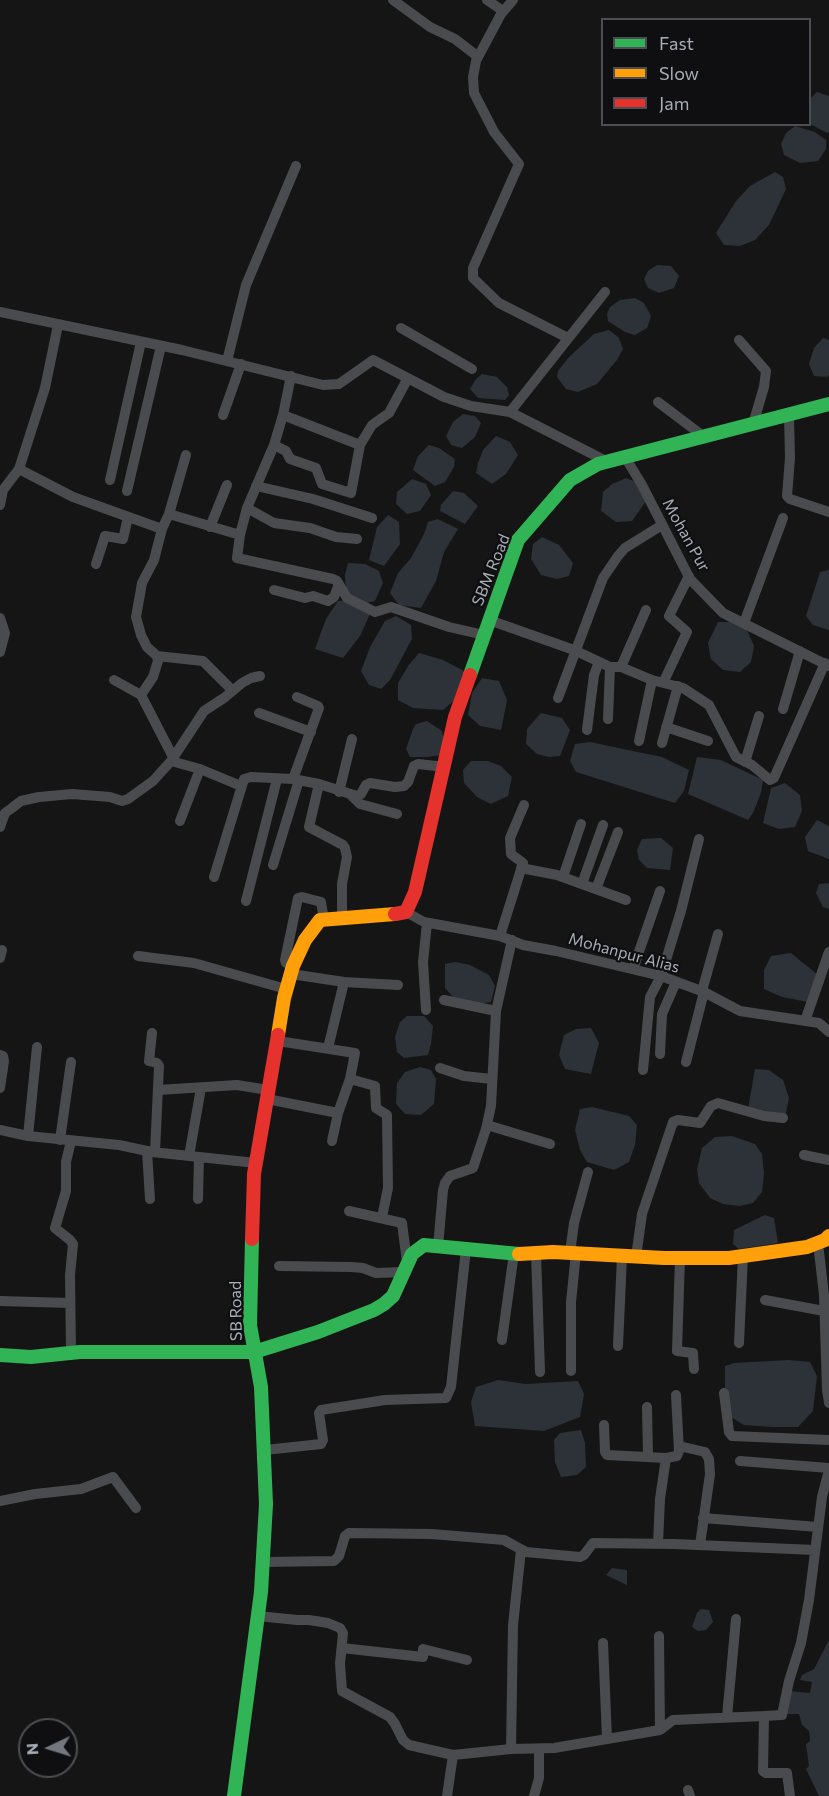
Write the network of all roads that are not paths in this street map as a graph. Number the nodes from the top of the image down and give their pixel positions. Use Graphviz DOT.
graph roads {
  1 [pos="393,0"];
  2 [pos="487,0"];
  3 [pos="513,0"];
  4 [pos="503,10"];
  5 [pos="477,59"];
  6 [pos="296,166"];
  7 [pos="605,292"];
  8 [pos="0,312"];
  9 [pos="58,325"];
  10 [pos="402,328"];
  11 [pos="568,338"];
  12 [pos="739,340"];
  13 [pos="141,342"];
  14 [pos="161,346"];
  15 [pos="227,361"];
  16 [pos="241,364"];
  17 [pos="472,369"];
  18 [pos="291,376"];
  19 [pos="408,378"];
  20 [pos="658,402"];
  21 [pos="829,404"];
  22 [pos="510,412"];
  23 [pos="224,415"];
  24 [pos="284,415"];
  25 [pos="789,415"];
  26 [pos="753,424"];
  27 [pos="703,436"];
  28 [pos="274,445"];
  29 [pos="360,445"];
  30 [pos="186,455"];
  31 [pos="625,457"];
  32 [pos="608,462"];
  33 [pos="19,469"];
  34 [pos="110,480"];
  35 [pos="227,485"];
  36 [pos="256,486"];
  37 [pos="127,491"];
  38 [pos="0,505"];
  39 [pos="247,508"];
  40 [pos="829,512"];
  41 [pos="169,514"];
  42 [pos="128,517"];
  43 [pos="372,518"];
  44 [pos="783,518"];
  45 [pos="662,525"];
  46 [pos="210,526"];
  47 [pos="162,529"];
  48 [pos="240,535"];
  49 [pos="357,539"];
  50 [pos="96,564"];
  51 [pos="689,576"];
  52 [pos="339,584"];
  53 [pos="274,590"];
  54 [pos="646,610"];
  55 [pos="0,618"];
  56 [pos="489,620"];
  57 [pos="744,623"];
  58 [pos="484,635"];
  59 [pos="574,650"];
  60 [pos="800,651"];
  61 [pos="0,652"];
  62 [pos="157,657"];
  63 [pos="610,665"];
  64 [pos="827,665"];
  65 [pos="260,676"];
  66 [pos="114,680"];
  67 [pos="652,680"];
  68 [pos="664,681"];
  69 [pos="678,686"];
  70 [pos="232,690"];
  71 [pos="141,695"];
  72 [pos="297,697"];
  73 [pos="558,698"];
  74 [pos="783,709"];
  75 [pos="259,713"];
  76 [pos="759,716"];
  77 [pos="608,719"];
  78 [pos="666,727"];
  79 [pos="587,730"];
  80 [pos="311,732"];
  81 [pos="352,739"];
  82 [pos="639,741"];
  83 [pos="708,741"];
  84 [pos="662,743"];
  85 [pos="172,759"];
  86 [pos="745,762"];
  87 [pos="445,767"];
  88 [pos="200,769"];
  89 [pos="277,780"];
  90 [pos="296,780"];
  91 [pos="319,784"];
  92 [pos="241,786"];
  93 [pos="339,792"];
  94 [pos="351,795"];
  95 [pos="524,805"];
  96 [pos="4,809"];
  97 [pos="397,814"];
  98 [pos="180,821"];
  99 [pos="581,824"];
  100 [pos="603,825"];
  101 [pos="0,827"];
  102 [pos="618,832"];
  103 [pos="699,839"];
  104 [pos="273,865"];
  105 [pos="521,868"];
  106 [pos="563,877"];
  107 [pos="214,878"];
  108 [pos="582,884"];
  109 [pos="596,889"];
  110 [pos="660,891"];
  111 [pos="626,900"];
  112 [pos="246,901"];
  113 [pos="406,912"];
  114 [pos="342,919"];
  115 [pos="324,920"];
  116 [pos="427,923"];
  117 [pos="718,934"];
  118 [pos="500,936"];
  119 [pos="512,940"];
  120 [pos="829,952"];
  121 [pos="138,956"];
  122 [pos="633,969"];
  123 [pos="292,970"];
  124 [pos="661,976"];
  125 [pos="344,982"];
  126 [pos="676,982"];
  127 [pos="398,985"];
  128 [pos="286,989"];
  129 [pos="703,992"];
  130 [pos="444,1000"];
  131 [pos="426,1010"];
  132 [pos="496,1011"];
  133 [pos="805,1021"];
  134 [pos="829,1032"];
  135 [pos="152,1033"];
  136 [pos="278,1041"];
  137 [pos="37,1047"];
  138 [pos="328,1048"];
  139 [pos="660,1054"];
  140 [pos="0,1055"];
  141 [pos="71,1062"];
  142 [pos="686,1062"];
  143 [pos="440,1068"];
  144 [pos="643,1070"];
  145 [pos="350,1078"];
  146 [pos="492,1079"];
  147 [pos="0,1088"];
  148 [pos="201,1088"];
  149 [pos="158,1090"];
  150 [pos="267,1095"];
  151 [pos="338,1113"];
  152 [pos="783,1118"];
  153 [pos="487,1125"];
  154 [pos="0,1130"];
  155 [pos="28,1136"];
  156 [pos="60,1140"];
  157 [pos="71,1141"];
  158 [pos="332,1142"];
  159 [pos="550,1144"];
  160 [pos="151,1152"];
  161 [pos="804,1155"];
  162 [pos="194,1156"];
  163 [pos="829,1160"];
  164 [pos="256,1163"];
  165 [pos="588,1172"];
  166 [pos="150,1199"];
  167 [pos="198,1199"];
  168 [pos="349,1211"];
  169 [pos="382,1217"];
  170 [pos="823,1240"];
  171 [pos="438,1246"];
  172 [pos="466,1249"];
  173 [pos="514,1253"];
  174 [pos="536,1253"];
  175 [pos="573,1253"];
  176 [pos="629,1256"];
  177 [pos="743,1256"];
  178 [pos="680,1258"];
  179 [pos="279,1266"];
  180 [pos="405,1267"];
  181 [pos="765,1299"];
  182 [pos="0,1301"];
  183 [pos="70,1303"];
  184 [pos="824,1311"];
  185 [pos="502,1340"];
  186 [pos="740,1343"];
  187 [pos="618,1346"];
  188 [pos="254,1352"];
  189 [pos="71,1353"];
  190 [pos="0,1355"];
  191 [pos="694,1369"];
  192 [pos="572,1371"];
  193 [pos="540,1372"];
  194 [pos="724,1393"];
  195 [pos="676,1395"];
  196 [pos="829,1403"];
  197 [pos="647,1407"];
  198 [pos="604,1425"];
  199 [pos="829,1440"];
  200 [pos="678,1446"];
  201 [pos="265,1450"];
  202 [pos="648,1457"];
  203 [pos="666,1458"];
  204 [pos="740,1461"];
  205 [pos="829,1469"];
  206 [pos="0,1501"];
  207 [pos="136,1508"];
  208 [pos="703,1518"];
  209 [pos="818,1527"];
  210 [pos="658,1544"];
  211 [pos="700,1545"];
  212 [pos="521,1550"];
  213 [pos="815,1550"];
  214 [pos="262,1562"];
  215 [pos="258,1616"];
  216 [pos="736,1619"];
  217 [pos="659,1636"];
  218 [pos="603,1643"];
  219 [pos="342,1648"];
  220 [pos="467,1660"];
  221 [pos="764,1716"];
  222 [pos="727,1717"];
  223 [pos="660,1730"];
  224 [pos="608,1739"];
  225 [pos="511,1749"];
  226 [pos="539,1749"];
  227 [pos="453,1755"];
  228 [pos="234,1796"];
  229 [pos="447,1796"];
  230 [pos="534,1796"];
  231 [pos="790,1796"];
  1 -- 5 [label="street"];
  2 -- 4 [label="street"];
  3 -- 4 [label="street"];
  4 -- 5 [label="street"];
  5 -- 11 [label="street"];
  6 -- 15 [label="street"];
  7 -- 11 [label="street"];
  8 -- 9 [label="street"];
  9 -- 13 [label="street"];
  9 -- 33 [label="street"];
  10 -- 17 [label="street"];
  11 -- 22 [label="street"];
  12 -- 26 [label="street"];
  13 -- 14 [label="street"];
  13 -- 34 [label="street"];
  14 -- 15 [label="street"];
  14 -- 37 [label="street"];
  15 -- 16 [label="street"];
  16 -- 18 [label="street"];
  16 -- 23 [label="street"];
  18 -- 19 [label="street"];
  18 -- 24 [label="street"];
  19 -- 22 [label="street"];
  19 -- 29 [label="street"];
  20 -- 27 [label="street"];
  21 -- 25 [label="street, SBM Road"];
  22 -- 32 [label="street"];
  24 -- 28 [label="street"];
  24 -- 29 [label="street"];
  25 -- 26 [label="street, SBM Road"];
  25 -- 40 [label="street"];
  26 -- 27 [label="street, SBM Road"];
  27 -- 31 [label="street, SBM Road"];
  28 -- 29 [label="street"];
  28 -- 36 [label="street"];
  30 -- 41 [label="street"];
  31 -- 32 [label="street, SBM Road"];
  31 -- 45 [label="street, Mohan Pur"];
  32 -- 56 [label="street, SBM Road"];
  33 -- 38 [label="street"];
  33 -- 42 [label="street"];
  35 -- 46 [label="street"];
  36 -- 39 [label="street"];
  36 -- 43 [label="street"];
  39 -- 48 [label="street"];
  39 -- 49 [label="street"];
  41 -- 46 [label="street"];
  41 -- 47 [label="street"];
  42 -- 47 [label="street"];
  42 -- 50 [label="street"];
  44 -- 57 [label="street"];
  45 -- 51 [label="street, Mohan Pur"];
  45 -- 59 [label="street"];
  46 -- 48 [label="street"];
  47 -- 62 [label="street"];
  48 -- 52 [label="street"];
  51 -- 57 [label="street, Mohan Pur"];
  51 -- 68 [label="street"];
  52 -- 53 [label="street"];
  52 -- 58 [label="street"];
  54 -- 63 [label="street"];
  55 -- 61 [label="street"];
  56 -- 58 [label="street, SBM Road"];
  56 -- 59 [label="street"];
  57 -- 60 [label="street, Mohan Pur"];
  58 -- 87 [label="street, SBM Road"];
  59 -- 63 [label="street"];
  59 -- 73 [label="street"];
  60 -- 64 [label="street, Mohan Pur"];
  60 -- 74 [label="street"];
  62 -- 70 [label="street"];
  62 -- 71 [label="street"];
  63 -- 67 [label="street"];
  63 -- 77 [label="street"];
  63 -- 79 [label="street"];
  64 -- 86 [label="street"];
  65 -- 70 [label="street"];
  66 -- 71 [label="street"];
  67 -- 68 [label="street"];
  67 -- 82 [label="street"];
  68 -- 69 [label="street"];
  69 -- 78 [label="street"];
  69 -- 86 [label="street"];
  70 -- 85 [label="street"];
  71 -- 85 [label="street"];
  72 -- 80 [label="street"];
  75 -- 80 [label="street"];
  76 -- 86 [label="street"];
  78 -- 83 [label="street"];
  78 -- 84 [label="street"];
  80 -- 90 [label="street"];
  81 -- 93 [label="street"];
  85 -- 88 [label="street"];
  85 -- 96 [label="street"];
  87 -- 94 [label="street"];
  87 -- 113 [label="street, SBM Road"];
  88 -- 92 [label="street"];
  88 -- 98 [label="street"];
  89 -- 90 [label="street"];
  89 -- 92 [label="street"];
  89 -- 112 [label="street"];
  90 -- 91 [label="street"];
  90 -- 104 [label="street"];
  91 -- 93 [label="street"];
  91 -- 114 [label="street"];
  92 -- 107 [label="street"];
  93 -- 94 [label="street"];
  94 -- 97 [label="street"];
  95 -- 105 [label="street"];
  96 -- 101 [label="street"];
  99 -- 106 [label="street"];
  100 -- 108 [label="street"];
  102 -- 109 [label="street"];
  103 -- 124 [label="street"];
  105 -- 106 [label="street"];
  105 -- 118 [label="street"];
  106 -- 108 [label="street"];
  108 -- 109 [label="street"];
  109 -- 111 [label="street"];
  110 -- 122 [label="street"];
  113 -- 114 [label="street"];
  113 -- 116 [label="street, Mohanpur Alias"];
  114 -- 115 [label="street"];
  115 -- 123 [label="street, SB Road"];
  115 -- 123 [label="street"];
  116 -- 118 [label="street, Mohanpur Alias"];
  116 -- 131 [label="street"];
  117 -- 129 [label="street"];
  118 -- 119 [label="street, Mohanpur Alias"];
  119 -- 122 [label="street, Mohanpur Alias"];
  119 -- 132 [label="street"];
  120 -- 133 [label="street"];
  121 -- 128 [label="street"];
  122 -- 124 [label="street, Mohanpur Alias"];
  123 -- 125 [label="street"];
  123 -- 128 [label="street, SB Road"];
  124 -- 126 [label="street, Mohanpur Alias"];
  124 -- 144 [label="street"];
  125 -- 127 [label="street"];
  125 -- 138 [label="street"];
  126 -- 129 [label="street, Mohanpur Alias"];
  126 -- 139 [label="street"];
  128 -- 136 [label="street, SB Road"];
  129 -- 133 [label="street, Mohanpur Alias"];
  129 -- 142 [label="street"];
  130 -- 132 [label="street"];
  132 -- 146 [label="street"];
  133 -- 134 [label="street, Mohanpur Alias"];
  135 -- 149 [label="street"];
  136 -- 138 [label="street"];
  136 -- 150 [label="street, SB Road"];
  137 -- 155 [label="street"];
  138 -- 145 [label="street"];
  140 -- 147 [label="street"];
  141 -- 156 [label="street"];
  143 -- 146 [label="street"];
  145 -- 151 [label="street"];
  145 -- 169 [label="street"];
  146 -- 153 [label="street"];
  148 -- 149 [label="street"];
  148 -- 150 [label="street"];
  148 -- 162 [label="street"];
  149 -- 160 [label="street"];
  150 -- 151 [label="street"];
  150 -- 164 [label="street, SB Road"];
  151 -- 158 [label="street"];
  152 -- 176 [label="street"];
  153 -- 159 [label="street"];
  153 -- 171 [label="street"];
  154 -- 155 [label="street"];
  155 -- 156 [label="street"];
  156 -- 157 [label="street"];
  157 -- 160 [label="street"];
  157 -- 183 [label="street"];
  160 -- 162 [label="street"];
  160 -- 166 [label="street"];
  161 -- 163 [label="street"];
  162 -- 164 [label="street"];
  162 -- 167 [label="street"];
  164 -- 188 [label="street, SB Road"];
  165 -- 175 [label="street"];
  168 -- 169 [label="street"];
  169 -- 180 [label="street"];
  170 -- 177 [label="street"];
  170 -- 184 [label="street"];
  171 -- 172 [label="street"];
  171 -- 180 [label="street"];
  172 -- 173 [label="street"];
  172 -- 201 [label="street"];
  173 -- 174 [label="street"];
  173 -- 185 [label="street"];
  174 -- 175 [label="street"];
  174 -- 193 [label="street"];
  175 -- 176 [label="street"];
  175 -- 192 [label="street"];
  176 -- 178 [label="street"];
  176 -- 187 [label="street"];
  177 -- 178 [label="street"];
  177 -- 186 [label="street"];
  178 -- 191 [label="street"];
  179 -- 180 [label="street"];
  180 -- 188 [label="street"];
  181 -- 184 [label="street"];
  182 -- 183 [label="street"];
  183 -- 189 [label="street"];
  184 -- 196 [label="street"];
  188 -- 189 [label="street"];
  188 -- 201 [label="street, SB Road"];
  189 -- 190 [label="street"];
  194 -- 199 [label="street"];
  195 -- 200 [label="street"];
  197 -- 202 [label="street"];
  198 -- 202 [label="street"];
  200 -- 203 [label="street"];
  200 -- 208 [label="street"];
  201 -- 214 [label="street, SB Road"];
  202 -- 203 [label="street"];
  203 -- 210 [label="street"];
  204 -- 205 [label="street"];
  205 -- 209 [label="street"];
  206 -- 207 [label="street"];
  208 -- 209 [label="street"];
  208 -- 211 [label="street"];
  209 -- 213 [label="street"];
  210 -- 211 [label="street"];
  210 -- 212 [label="street"];
  211 -- 213 [label="street"];
  212 -- 214 [label="street"];
  212 -- 225 [label="street"];
  213 -- 221 [label="street"];
  214 -- 215 [label="street, SB Road"];
  215 -- 219 [label="street"];
  215 -- 228 [label="street, SB Road"];
  216 -- 222 [label="street"];
  217 -- 223 [label="street"];
  218 -- 224 [label="street"];
  219 -- 220 [label="street"];
  219 -- 227 [label="street"];
  221 -- 222 [label="street"];
  221 -- 231 [label="street"];
  222 -- 223 [label="street"];
  223 -- 224 [label="street"];
  224 -- 226 [label="street"];
  225 -- 226 [label="street"];
  225 -- 227 [label="street"];
  226 -- 230 [label="street"];
  227 -- 229 [label="street"];
}
